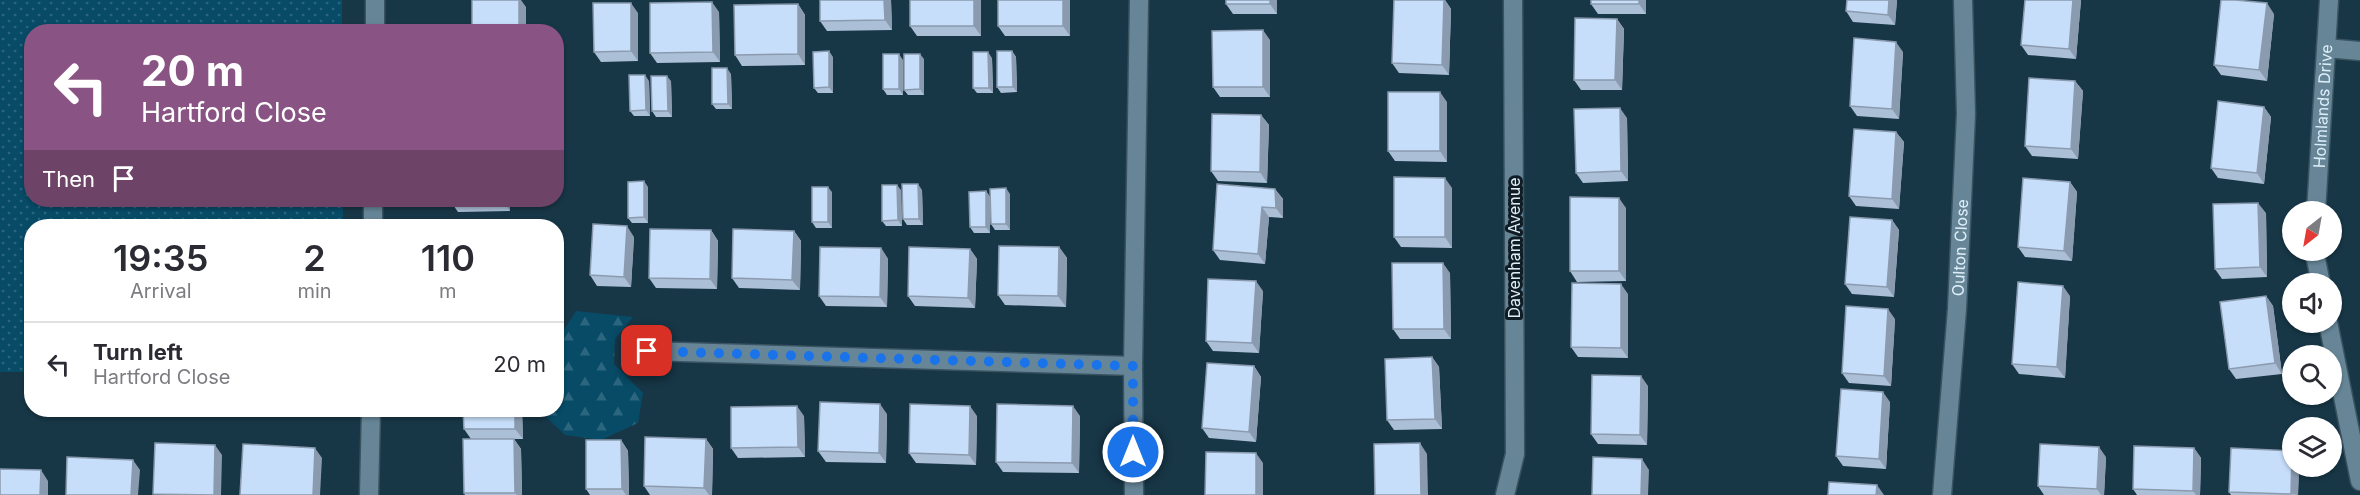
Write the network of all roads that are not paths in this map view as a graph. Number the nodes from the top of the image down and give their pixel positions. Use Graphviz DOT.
graph roads {
  1 [pos="375,0"];
  2 [pos="1139,0"];
  3 [pos="1513,0"];
  4 [pos="1963,0"];
  5 [pos="2329,0"];
  6 [pos="375,24"];
  7 [pos="2326,48"];
  8 [pos="2360,51"];
  9 [pos="2317,201"];
  10 [pos="2330,333"];
  11 [pos="647,351"];
  12 [pos="1133,366"];
  13 [pos="371,417"];
  14 [pos="2360,482"];
  15 [pos="369,495"];
  16 [pos="1134,495"];
  17 [pos="1505,495"];
  18 [pos="1942,495"];
  1 -- 6 [label="street"];
  2 -- 12 [label="street"];
  3 -- 17 [label="street, Davenham Avenue"];
  4 -- 18 [label="street, Oulton Close"];
  5 -- 7 [label="street, Holmlands Drive"];
  7 -- 8 [label="street"];
  7 -- 9 [label="street, Holmlands Drive"];
  10 -- 14 [label="street"];
  11 -- 12 [label="street"];
  12 -- 16 [label="street"];
  13 -- 15 [label="street"];
}
